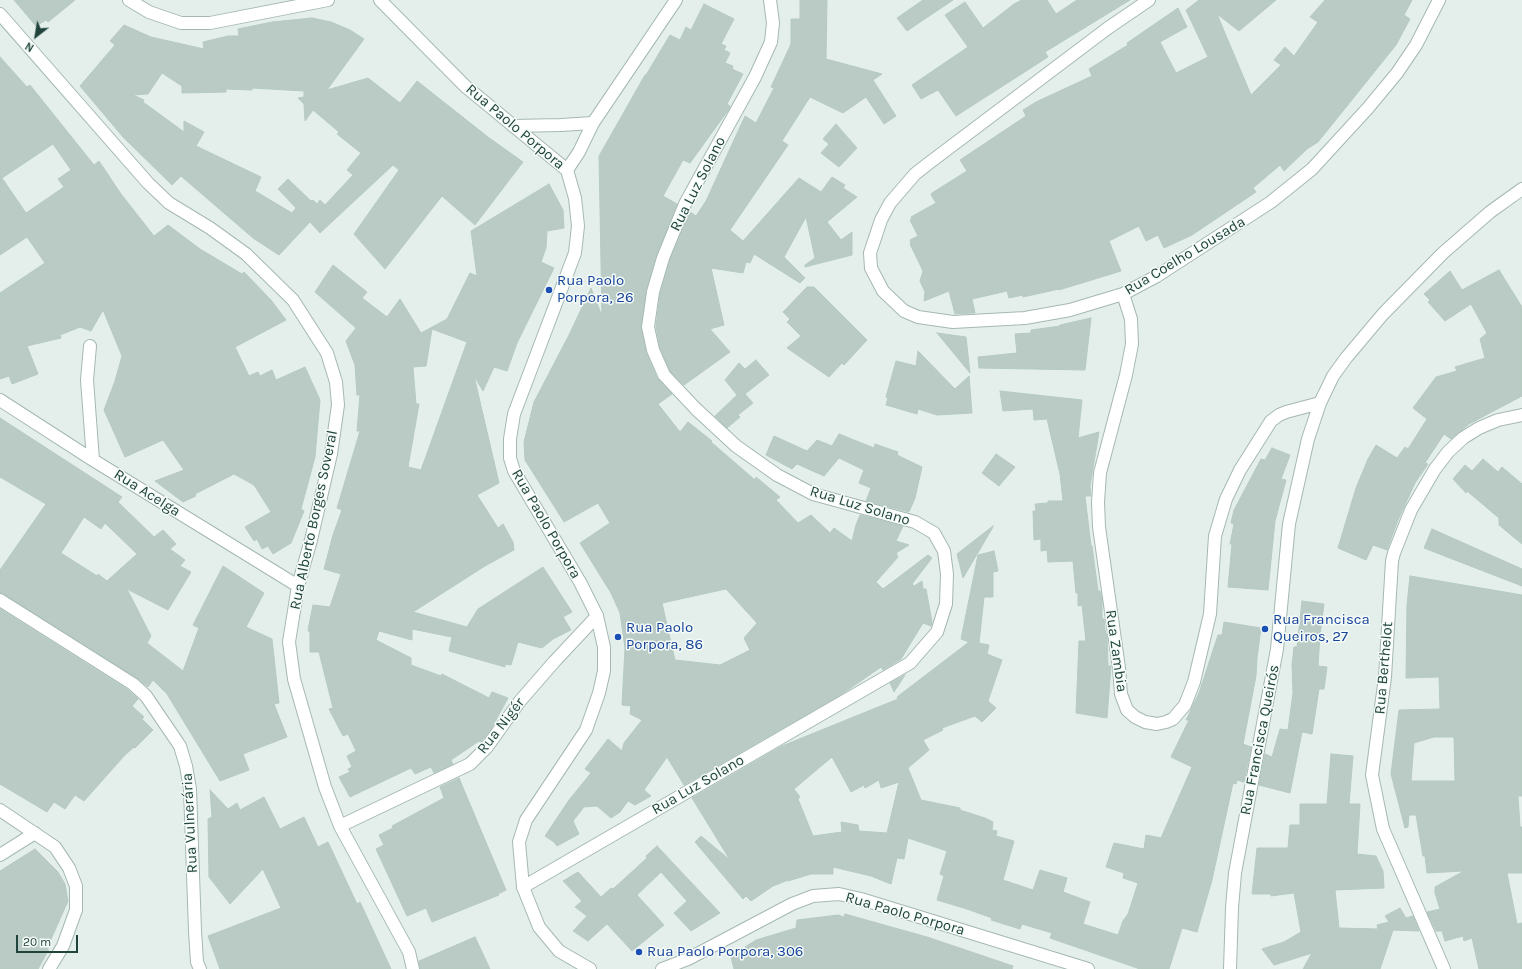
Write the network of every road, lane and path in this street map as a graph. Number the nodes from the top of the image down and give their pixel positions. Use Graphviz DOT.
graph roads {
  1 [pos="129,0"];
  2 [pos="328,0"];
  3 [pos="380,0"];
  4 [pos="676,0"];
  5 [pos="770,0"];
  6 [pos="1149,0"];
  7 [pos="1440,0"];
  8 [pos="0,14"];
  9 [pos="593,123"];
  10 [pos="513,126"];
  11 [pos="567,170"];
  12 [pos="1522,190"];
  13 [pos="1123,294"];
  14 [pos="90,346"];
  15 [pos="0,400"];
  16 [pos="1320,403"];
  17 [pos="1522,415"];
  18 [pos="93,460"];
  19 [pos="298,586"];
  20 [pos="0,600"];
  21 [pos="597,616"];
  22 [pos="0,810"];
  23 [pos="340,826"];
  24 [pos="35,833"];
  25 [pos="0,855"];
  26 [pos="523,887"];
  27 [pos="49,969"];
  28 [pos="200,969"];
  29 [pos="413,969"];
  30 [pos="590,969"];
  31 [pos="662,969"];
  32 [pos="1088,969"];
  33 [pos="1230,969"];
  34 [pos="1444,969"];
  1 -- 2 [label="street"];
  3 -- 10 [label="street, Rua Paolo Porpora"];
  4 -- 9 [label="street"];
  5 -- 26 [label="street, Rua Luz Solano"];
  6 -- 13 [label="street, Rua Coelho Lousada"];
  7 -- 13 [label="street, Rua Coelho Lousada"];
  8 -- 19 [label="street, Rua Alberto Borges Soveral"];
  9 -- 10 [label="street"];
  9 -- 11 [label="street"];
  10 -- 11 [label="street, Rua Paolo Porpora"];
  11 -- 21 [label="street, Rua Paolo Porpora"];
  12 -- 16 [label="street, Rua Francisca Queirós"];
  13 -- 16 [label="street, Rua Zambia"];
  14 -- 18 [label="street"];
  15 -- 18 [label="street, Rua Acelga"];
  16 -- 33 [label="street, Rua Francisca Queirós"];
  17 -- 34 [label="street, Rua Berthelot"];
  18 -- 19 [label="street, Rua Acelga"];
  19 -- 23 [label="street, Rua Alberto Borges Soveral"];
  20 -- 28 [label="street, Rua Vulnerária"];
  21 -- 23 [label="street, Rua Nigér"];
  21 -- 26 [label="street, Rua Paolo Porpora"];
  22 -- 24 [label="street"];
  23 -- 29 [label="street, Rua Alberto Borges Soveral"];
  24 -- 25 [label="street"];
  24 -- 27 [label="street"];
  26 -- 30 [label="street, Rua Paolo Porpora"];
  31 -- 32 [label="street, Rua Paolo Porpora"];
}
